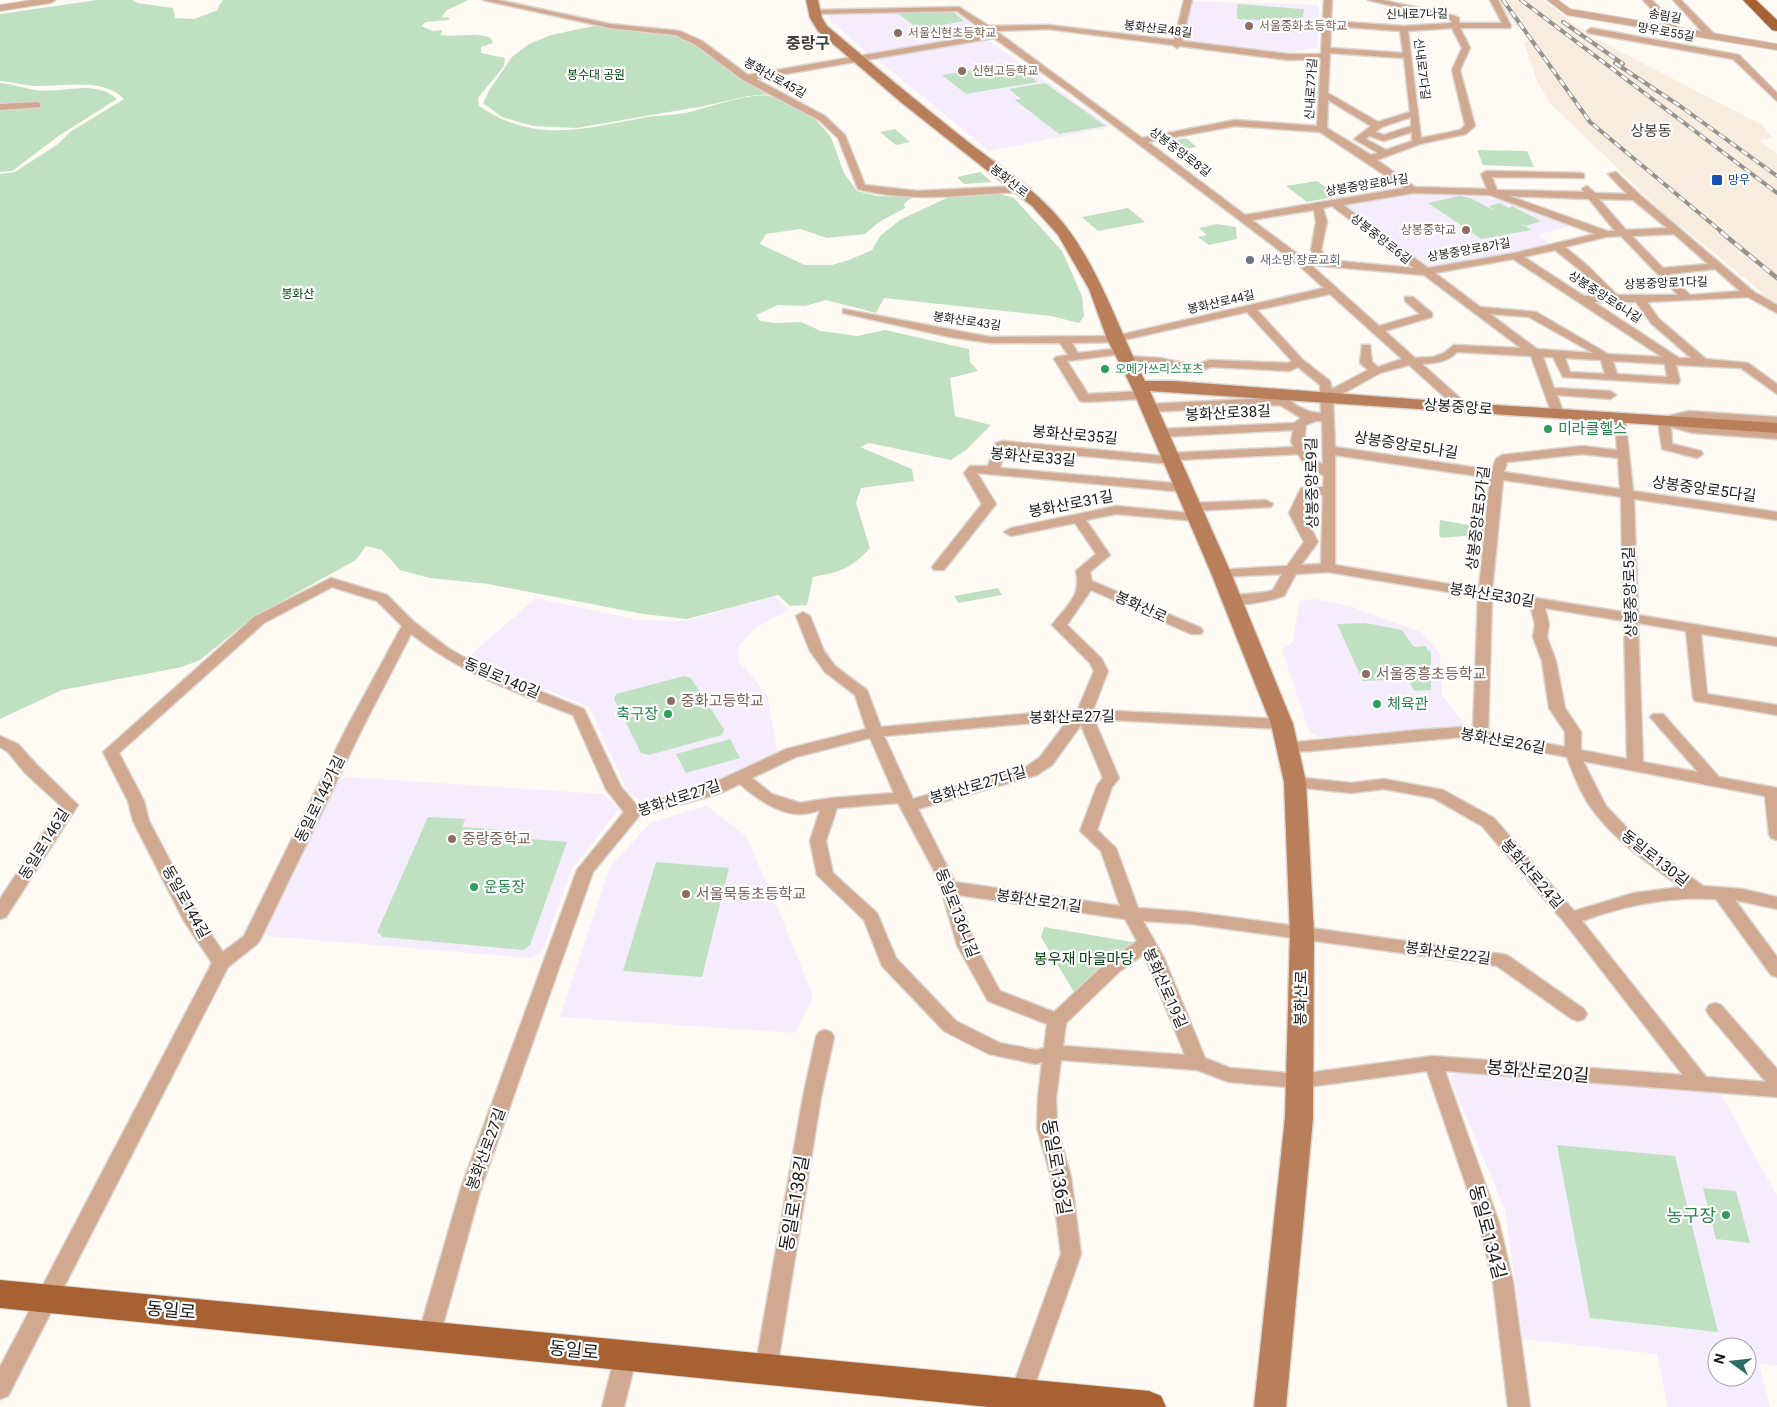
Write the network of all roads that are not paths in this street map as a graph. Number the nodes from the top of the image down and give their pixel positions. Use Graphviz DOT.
graph roads {
  1 [pos="51,0"];
  2 [pos="487,0"];
  3 [pos="1188,0"];
  4 [pos="1328,0"];
  5 [pos="1372,0"];
  6 [pos="1494,0"];
  7 [pos="1552,0"];
  8 [pos="1647,0"];
  9 [pos="1677,0"];
  10 [pos="1750,0"];
  11 [pos="1763,0"];
  12 [pos="814,6"];
  13 [pos="0,8"];
  14 [pos="1777,14"];
  15 [pos="1327,23"];
  16 [pos="1455,26"];
  17 [pos="1777,27"];
  18 [pos="1404,29"];
  19 [pos="1677,31"];
  20 [pos="992,32"];
  21 [pos="1590,32"];
  22 [pos="1711,36"];
  23 [pos="1748,42"];
  24 [pos="1178,44"];
  25 [pos="1777,47"];
  26 [pos="1326,53"];
  27 [pos="1408,56"];
  28 [pos="1736,57"];
  29 [pos="860,59"];
  30 [pos="746,78"];
  31 [pos="1767,87"];
  32 [pos="1777,87"];
  33 [pos="1324,94"];
  34 [pos="1777,98"];
  35 [pos="37,105"];
  36 [pos="0,107"];
  37 [pos="1415,113"];
  38 [pos="1378,126"];
  39 [pos="1416,128"];
  40 [pos="1322,129"];
  41 [pos="1368,132"];
  42 [pos="1141,141"];
  43 [pos="1417,142"];
  44 [pos="1385,153"];
  45 [pos="1370,159"];
  46 [pos="1613,174"];
  47 [pos="1019,189"];
  48 [pos="1492,189"];
  49 [pos="1413,190"];
  50 [pos="1588,192"];
  51 [pos="1636,197"];
  52 [pos="1334,203"];
  53 [pos="1318,206"];
  54 [pos="1245,218"];
  55 [pos="1678,231"];
  56 [pos="1606,234"];
  57 [pos="1624,234"];
  58 [pos="1557,246"];
  59 [pos="1515,256"];
  60 [pos="1300,261"];
  61 [pos="1324,263"];
  62 [pos="1718,266"];
  63 [pos="1661,271"];
  64 [pos="1424,272"];
  65 [pos="1332,290"];
  66 [pos="1750,294"];
  67 [pos="1409,298"];
  68 [pos="1613,298"];
  69 [pos="1688,298"];
  70 [pos="1583,299"];
  71 [pos="1640,299"];
  72 [pos="1251,310"];
  73 [pos="1476,310"];
  74 [pos="1777,310"];
  75 [pos="847,311"];
  76 [pos="1377,330"];
  77 [pos="1064,340"];
  78 [pos="1366,347"];
  79 [pos="1121,350"];
  80 [pos="1536,354"];
  81 [pos="1558,355"];
  82 [pos="1074,357"];
  83 [pos="1606,358"];
  84 [pos="1411,361"];
  85 [pos="1299,362"];
  86 [pos="1675,363"];
  87 [pos="1704,364"];
  88 [pos="1376,371"];
  89 [pos="1612,378"];
  90 [pos="1777,390"];
  91 [pos="1549,391"];
  92 [pos="1610,395"];
  93 [pos="1144,396"];
  94 [pos="1280,397"];
  95 [pos="1327,397"];
  96 [pos="1464,408"];
  97 [pos="1558,414"];
  98 [pos="1327,417"];
  99 [pos="1310,418"];
  100 [pos="1621,418"];
  101 [pos="1664,421"];
  102 [pos="1777,421"];
  103 [pos="1298,426"];
  104 [pos="1777,428"];
  105 [pos="1160,433"];
  106 [pos="1777,435"];
  107 [pos="1300,450"];
  108 [pos="1328,450"];
  109 [pos="1697,454"];
  110 [pos="1624,455"];
  111 [pos="1171,458"];
  112 [pos="993,470"];
  113 [pos="1330,474"];
  114 [pos="1497,475"];
  115 [pos="1184,488"];
  116 [pos="1330,491"];
  117 [pos="1627,494"];
  118 [pos="1266,504"];
  119 [pos="1194,512"];
  120 [pos="1777,516"];
  121 [pos="1078,518"];
  122 [pos="1011,532"];
  123 [pos="939,568"];
  124 [pos="1328,568"];
  125 [pos="1291,570"];
  126 [pos="1221,573"];
  127 [pos="331,582"];
  128 [pos="1086,583"];
  129 [pos="1485,594"];
  130 [pos="1231,600"];
  131 [pos="1536,602"];
  132 [pos="803,616"];
  133 [pos="1631,618"];
  134 [pos="409,625"];
  135 [pos="1692,627"];
  136 [pos="1196,631"];
  137 [pos="1777,642"];
  138 [pos="1777,710"];
  139 [pos="1084,714"];
  140 [pos="1658,717"];
  141 [pos="1282,724"];
  142 [pos="875,732"];
  143 [pos="1480,734"];
  144 [pos="0,741"];
  145 [pos="1288,748"];
  146 [pos="1574,754"];
  147 [pos="1635,766"];
  148 [pos="742,777"];
  149 [pos="1295,782"];
  150 [pos="1715,782"];
  151 [pos="1775,793"];
  152 [pos="906,801"];
  153 [pos="832,803"];
  154 [pos="633,812"];
  155 [pos="1777,834"];
  156 [pos="947,888"];
  157 [pos="1699,892"];
  158 [pos="1721,894"];
  159 [pos="1777,903"];
  160 [pos="0,913"];
  161 [pos="1130,914"];
  162 [pos="1571,919"];
  163 [pos="1302,934"];
  164 [pos="1145,944"];
  165 [pos="221,963"];
  166 [pos="1777,970"];
  167 [pos="1716,1010"];
  168 [pos="1578,1014"];
  169 [pos="1057,1020"];
  170 [pos="825,1037"];
  171 [pos="1054,1052"];
  172 [pos="1433,1062"];
  173 [pos="1198,1063"];
  174 [pos="1300,1081"];
  175 [pos="1777,1082"];
  176 [pos="1701,1084"];
  177 [pos="1777,1090"];
  178 [pos="0,1294"];
  179 [pos="48,1299"];
  180 [pos="429,1336"];
  181 [pos="626,1356"];
  182 [pos="766,1369"];
  183 [pos="0,1389"];
  184 [pos="1041,1399"];
  185 [pos="614,1407"];
  186 [pos="1149,1407"];
  187 [pos="1270,1407"];
  188 [pos="1519,1407"];
  1 -- 13 [label="street"];
  2 -- 30 [label="street, 봉화산로45길"];
  3 -- 24 [label="street"];
  4 -- 15 [label="street, 신내로7가길"];
  5 -- 16 [label="street"];
  6 -- 16 [label="street, 신내로7나길"];
  7 -- 19 [label="street, 송림길"];
  8 -- 19 [label="street"];
  9 -- 22 [label="street"];
  10 -- 17 [label="main road"];
  11 -- 14 [label="main road"];
  12 -- 20 [label="street, 상봉중앙로8길"];
  12 -- 29 [label="main road, 봉화산로"];
  15 -- 18 [label="street, 신내로7나길"];
  15 -- 26 [label="street, 신내로7가길"];
  16 -- 18 [label="street, 신내로7나길"];
  16 -- 43 [label="street"];
  18 -- 27 [label="street, 신내로7다길"];
  19 -- 22 [label="street, 송림길"];
  20 -- 24 [label="street, 봉화산로48길"];
  20 -- 29 [label="street, 봉화산로48길"];
  20 -- 42 [label="street, 상봉중앙로8길"];
  21 -- 28 [label="street, 망우로55길"];
  22 -- 23 [label="street, 송림길"];
  23 -- 25 [label="street, 송림길"];
  23 -- 28 [label="street"];
  24 -- 26 [label="street, 봉화산로48길"];
  26 -- 27 [label="street, 봉화산로48길"];
  26 -- 33 [label="street, 신내로7가길"];
  27 -- 37 [label="street, 신내로7다길"];
  28 -- 31 [label="street"];
  29 -- 30 [label="street, 봉화산로48길"];
  29 -- 47 [label="main road, 봉화산로"];
  30 -- 47 [label="street, 봉화산로45길"];
  31 -- 32 [label="street"];
  31 -- 34 [label="street"];
  33 -- 38 [label="street"];
  33 -- 40 [label="street, 신내로7가길"];
  35 -- 36 [label="street"];
  37 -- 38 [label="street, 신내로7다길"];
  37 -- 39 [label="street, 신내로7다길"];
  38 -- 41 [label="street, 신내로7다길"];
  39 -- 41 [label="street"];
  39 -- 43 [label="street, 신내로7다길"];
  40 -- 42 [label="street"];
  40 -- 45 [label="street, 신내로7가길"];
  41 -- 44 [label="street"];
  42 -- 54 [label="street, 상봉중앙로8길"];
  43 -- 44 [label="street"];
  44 -- 45 [label="street"];
  45 -- 49 [label="street, 신내로7가길"];
  46 -- 51 [label="street, 상봉중앙로1다길"];
  47 -- 79 [label="main road, 봉화산로"];
  48 -- 49 [label="street, 상봉중앙로8나길"];
  48 -- 50 [label="street, 상봉중앙로8나길"];
  48 -- 50 [label="street"];
  48 -- 56 [label="street, 상봉중앙로8나길"];
  49 -- 52 [label="street, 상봉중앙로8나길"];
  50 -- 51 [label="street, 상봉중앙로8나길"];
  50 -- 57 [label="street"];
  51 -- 55 [label="street, 상봉중앙로1다길"];
  52 -- 53 [label="street, 상봉중앙로8나길"];
  52 -- 64 [label="street, 상봉중앙로6길"];
  53 -- 54 [label="street, 상봉중앙로8나길"];
  53 -- 61 [label="street"];
  54 -- 60 [label="street, 상봉중앙로8길"];
  55 -- 57 [label="street, 상봉중앙로8가길"];
  55 -- 62 [label="street, 상봉중앙로1다길"];
  56 -- 57 [label="street, 상봉중앙로8가길"];
  56 -- 58 [label="street, 상봉중앙로8가길"];
  57 -- 63 [label="street"];
  58 -- 59 [label="street, 상봉중앙로8가길"];
  58 -- 68 [label="street"];
  59 -- 64 [label="street, 상봉중앙로8가길"];
  59 -- 70 [label="street, 상봉중앙로6나길"];
  60 -- 61 [label="street, 상봉중앙로8가길"];
  60 -- 65 [label="street, 상봉중앙로8길"];
  61 -- 64 [label="street, 상봉중앙로8가길"];
  62 -- 63 [label="street, 상봉중앙로1다길"];
  62 -- 66 [label="street, 상봉중앙로1다길"];
  63 -- 69 [label="street"];
  64 -- 73 [label="street, 상봉중앙로6길"];
  65 -- 72 [label="street, 봉화산로44길"];
  65 -- 76 [label="street, 상봉중앙로8길"];
  66 -- 69 [label="street, 상봉중앙로1다길"];
  66 -- 74 [label="street, 상봉중앙로1다길"];
  67 -- 76 [label="street"];
  68 -- 70 [label="street, 상봉중앙로1다길"];
  68 -- 71 [label="street, 상봉중앙로1다길"];
  69 -- 71 [label="street, 상봉중앙로1다길"];
  70 -- 86 [label="street, 상봉중앙로6나길"];
  71 -- 87 [label="street"];
  72 -- 79 [label="street, 봉화산로44길"];
  72 -- 85 [label="street"];
  73 -- 80 [label="street, 상봉중앙로6길"];
  73 -- 83 [label="street"];
  75 -- 77 [label="street, 봉화산로43길"];
  76 -- 84 [label="street, 상봉중앙로8길"];
  77 -- 79 [label="street, 봉화산로43길"];
  77 -- 82 [label="street"];
  78 -- 88 [label="street"];
  79 -- 82 [label="street"];
  79 -- 85 [label="street"];
  79 -- 93 [label="main road, 봉화산로"];
  80 -- 81 [label="street"];
  80 -- 84 [label="street"];
  80 -- 91 [label="street"];
  81 -- 83 [label="street"];
  81 -- 89 [label="street"];
  82 -- 93 [label="street"];
  83 -- 86 [label="street"];
  83 -- 89 [label="street"];
  84 -- 88 [label="street"];
  84 -- 96 [label="street, 상봉중앙로8길"];
  85 -- 95 [label="street"];
  86 -- 87 [label="street"];
  86 -- 89 [label="street"];
  87 -- 90 [label="street"];
  88 -- 95 [label="street"];
  91 -- 92 [label="street"];
  91 -- 97 [label="street"];
  93 -- 94 [label="street"];
  93 -- 94 [label="main road, 상봉중앙로"];
  93 -- 105 [label="main road, 봉화산로"];
  94 -- 95 [label="main road, 상봉중앙로"];
  94 -- 99 [label="street, 상봉중앙로"];
  95 -- 96 [label="main road, 상봉중앙로"];
  95 -- 98 [label="street, 상봉중앙로9길"];
  96 -- 97 [label="main road, 상봉중앙로"];
  97 -- 100 [label="main road, 상봉중앙로"];
  98 -- 99 [label="street"];
  98 -- 108 [label="street, 상봉중앙로9길"];
  99 -- 103 [label="street"];
  100 -- 101 [label="main road, 상봉중앙로"];
  100 -- 110 [label="street, 상봉중앙로5길"];
  101 -- 102 [label="street"];
  101 -- 104 [label="main road, 상봉중앙로"];
  101 -- 106 [label="street"];
  101 -- 109 [label="street"];
  103 -- 105 [label="street, 봉화산로38길"];
  103 -- 107 [label="street"];
  105 -- 111 [label="main road, 봉화산로"];
  107 -- 111 [label="street"];
  107 -- 113 [label="street"];
  108 -- 113 [label="street, 상봉중앙로9길"];
  108 -- 114 [label="street, 상봉중앙로5나길"];
  110 -- 114 [label="street, 상봉중앙로5가길"];
  110 -- 117 [label="street, 상봉중앙로5길"];
  111 -- 112 [label="street, 봉화산로35길"];
  111 -- 115 [label="main road, 봉화산로"];
  112 -- 115 [label="street, 봉화산로33길"];
  112 -- 123 [label="street, 봉화산로33길"];
  113 -- 116 [label="street, 상봉중앙로9길"];
  114 -- 117 [label="street, 상봉중앙로5나길"];
  114 -- 129 [label="street, 상봉중앙로5가길"];
  115 -- 119 [label="main road, 봉화산로"];
  116 -- 124 [label="street, 상봉중앙로9길"];
  116 -- 125 [label="street"];
  117 -- 120 [label="street, 상봉중앙로5다길"];
  117 -- 133 [label="street, 상봉중앙로5길"];
  118 -- 119 [label="street"];
  119 -- 121 [label="street, 봉화산로31길"];
  119 -- 126 [label="main road, 봉화산로"];
  121 -- 122 [label="street, 봉화산로31길"];
  121 -- 128 [label="street"];
  124 -- 125 [label="street, 봉화산로30길"];
  124 -- 129 [label="street, 봉화산로30길"];
  125 -- 126 [label="street, 봉화산로30길"];
  125 -- 130 [label="street"];
  126 -- 130 [label="main road, 봉화산로"];
  127 -- 134 [label="street, 동일로140길"];
  127 -- 165 [label="street, 동일로144길"];
  128 -- 136 [label="street, 봉화산로"];
  128 -- 139 [label="street"];
  129 -- 131 [label="street, 봉화산로30길"];
  129 -- 143 [label="street, 상봉중앙로5가길"];
  130 -- 141 [label="main road, 봉화산로"];
  131 -- 133 [label="street, 봉화산로30길"];
  131 -- 146 [label="street, 동일로130길"];
  132 -- 142 [label="street, 동일로136나길"];
  133 -- 135 [label="street, 봉화산로30길"];
  133 -- 147 [label="street, 상봉중앙로5길"];
  134 -- 154 [label="street, 동일로140길"];
  134 -- 165 [label="street, 동일로144가길"];
  135 -- 137 [label="street, 봉화산로30길"];
  135 -- 138 [label="street"];
  139 -- 141 [label="street, 봉화산로27길"];
  139 -- 142 [label="street, 봉화산로27길"];
  139 -- 152 [label="street, 봉화산로27다길"];
  139 -- 161 [label="street"];
  140 -- 150 [label="street"];
  141 -- 145 [label="main road, 봉화산로"];
  142 -- 148 [label="street, 봉화산로27길"];
  142 -- 152 [label="street, 동일로136나길"];
  143 -- 145 [label="street, 봉화산로26길"];
  143 -- 146 [label="street, 봉화산로26길"];
  144 -- 160 [label="street, 동일로146길"];
  145 -- 149 [label="main road, 봉화산로"];
  146 -- 147 [label="street, 봉화산로26길"];
  146 -- 157 [label="street, 동일로130길"];
  147 -- 150 [label="street, 봉화산로26길"];
  148 -- 153 [label="street"];
  148 -- 154 [label="street, 봉화산로27길"];
  149 -- 162 [label="street, 봉화산로24길"];
  149 -- 163 [label="main road, 봉화산로"];
  150 -- 151 [label="street, 봉화산로26길"];
  151 -- 155 [label="street, 봉화산로26길"];
  152 -- 153 [label="street"];
  152 -- 156 [label="street, 동일로136나길"];
  153 -- 171 [label="street"];
  154 -- 180 [label="street, 봉화산로27길"];
  156 -- 161 [label="street, 봉화산로21길"];
  156 -- 169 [label="street, 동일로136나길"];
  157 -- 158 [label="street, 동일로130길"];
  157 -- 162 [label="street, 동일로130길"];
  158 -- 159 [label="street, 동일로130길"];
  158 -- 166 [label="street"];
  161 -- 163 [label="street, 봉화산로21길"];
  161 -- 164 [label="street, 봉화산로19길"];
  162 -- 176 [label="street, 봉화산로24길"];
  163 -- 168 [label="street, 봉화산로22길"];
  163 -- 174 [label="main road, 봉화산로"];
  164 -- 169 [label="street"];
  164 -- 173 [label="street, 봉화산로19길"];
  165 -- 179 [label="street"];
  167 -- 175 [label="street"];
  169 -- 171 [label="street, 동일로136길"];
  170 -- 182 [label="street, 동일로138길"];
  171 -- 173 [label="street"];
  171 -- 184 [label="street, 동일로136길"];
  172 -- 174 [label="street, 봉화산로20길"];
  172 -- 176 [label="street, 봉화산로20길"];
  172 -- 188 [label="street, 동일로134길"];
  173 -- 174 [label="street"];
  174 -- 187 [label="main road, 봉화산로"];
  176 -- 177 [label="street, 봉화산로20길"];
  178 -- 179 [label="main road, 동일로"];
  179 -- 180 [label="main road, 동일로"];
  179 -- 183 [label="street"];
  180 -- 181 [label="main road, 동일로"];
  181 -- 182 [label="main road, 동일로"];
  181 -- 185 [label="street"];
  182 -- 184 [label="main road, 동일로"];
  184 -- 186 [label="main road, 동일로"];
}
